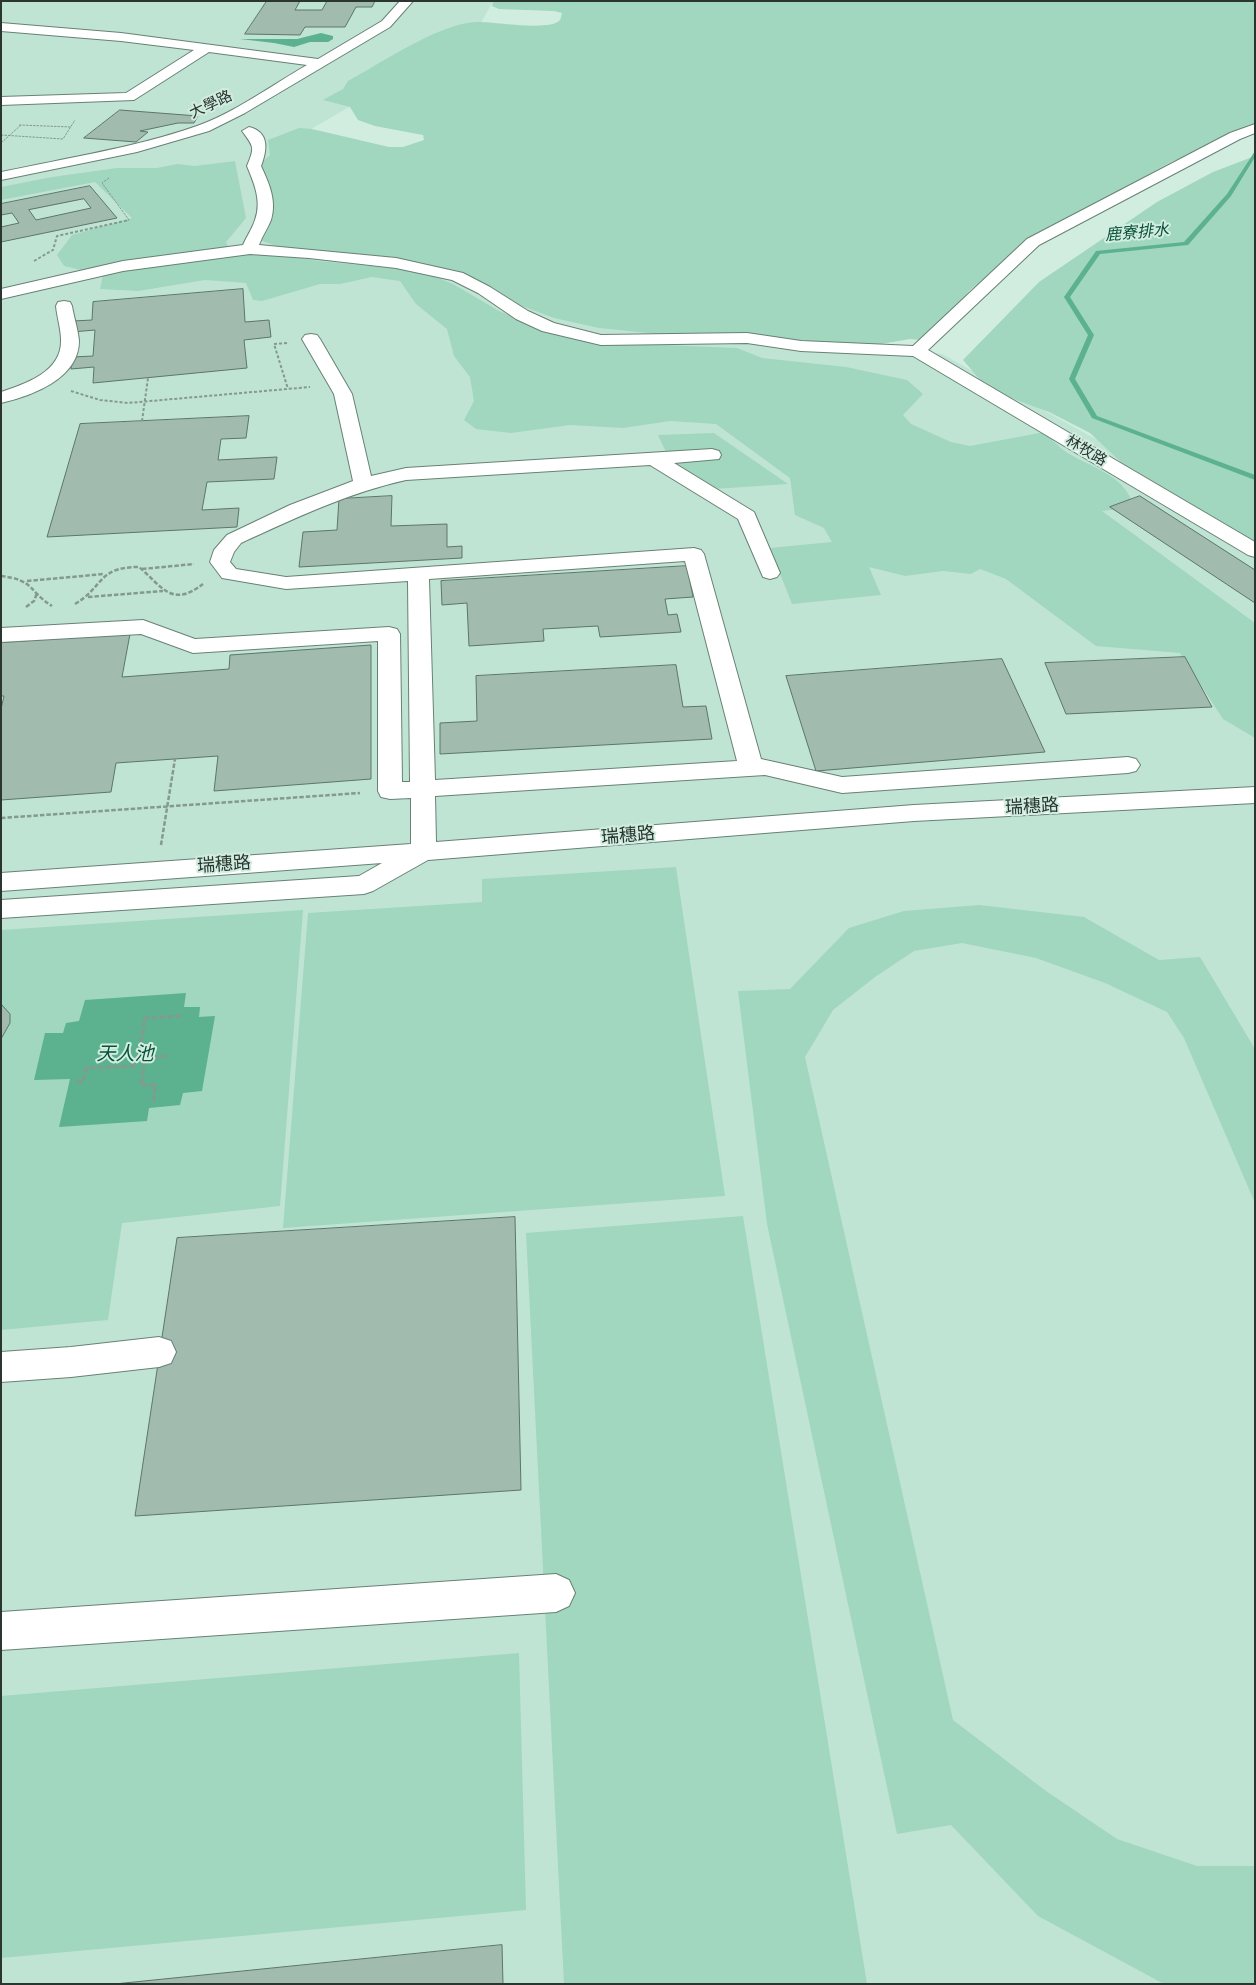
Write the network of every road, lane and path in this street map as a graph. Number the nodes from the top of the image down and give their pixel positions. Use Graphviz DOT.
graph roads {
  1 [pos="407,1"];
  2 [pos="1,27"];
  3 [pos="205,49"];
  4 [pos="322,63"];
  5 [pos="1,101"];
  6 [pos="11,124"];
  7 [pos="71,127"];
  8 [pos="1255,128"];
  9 [pos="249,131"];
  10 [pos="1,135"];
  11 [pos="63,139"];
  12 [pos="118,152"];
  13 [pos="1,176"];
  14 [pos="250,249"];
  15 [pos="27,265"];
  16 [pos="1,294"];
  17 [pos="64,306"];
  18 [pos="311,339"];
  19 [pos="917,351"];
  20 [pos="148,378"];
  21 [pos="48,379"];
  22 [pos="337,384"];
  23 [pos="288,388"];
  24 [pos="1,398"];
  25 [pos="145,402"];
  26 [pos="142,421"];
  27 [pos="712,455"];
  28 [pos="654,459"];
  29 [pos="363,484"];
  30 [pos="1255,551"];
  31 [pos="220,562"];
  32 [pos="142,570"];
  33 [pos="770,573"];
  34 [pos="104,574"];
  35 [pos="418,574"];
  36 [pos="1,576"];
  37 [pos="26,581"];
  38 [pos="163,591"];
  39 [pos="87,597"];
  40 [pos="69,605"];
  41 [pos="56,606"];
  42 [pos="1,636"];
  43 [pos="175,759"];
  44 [pos="1128,765"];
  45 [pos="751,768"];
  46 [pos="423,789"];
  47 [pos="390,791"];
  48 [pos="1255,795"];
  49 [pos="168,806"];
  50 [pos="1,818"];
  51 [pos="424,851"];
  52 [pos="157,870"];
  53 [pos="1,882"];
  54 [pos="1,909"];
  55 [pos="181,1016"];
  56 [pos="167,1056"];
  57 [pos="138,1058"];
  58 [pos="146,1058"];
  59 [pos="77,1082"];
  60 [pos="154,1101"];
  61 [pos="159,1352"];
  62 [pos="1,1368"];
  63 [pos="556,1593"];
  64 [pos="1,1631"];
  1 -- 4 [label="street, 大學路"];
  2 -- 3 [label="street"];
  3 -- 4 [label="street"];
  3 -- 5 [label="street"];
  4 -- 12 [label="street, 大學路"];
  6 -- 7 [label="path"];
  8 -- 19 [label="street"];
  9 -- 14 [label="street"];
  10 -- 11 [label="path"];
  12 -- 13 [label="street, 大學路"];
  12 -- 15 [label="path"];
  14 -- 16 [label="street"];
  14 -- 19 [label="street"];
  17 -- 21 [label="street"];
  18 -- 22 [label="street"];
  18 -- 23 [label="path"];
  19 -- 30 [label="street, 林牧路"];
  20 -- 25 [label="path"];
  21 -- 24 [label="street"];
  21 -- 25 [label="path"];
  22 -- 23 [label="path"];
  22 -- 29 [label="street"];
  23 -- 25 [label="path"];
  25 -- 26 [label="path"];
  27 -- 28 [label="street"];
  28 -- 29 [label="street"];
  28 -- 33 [label="street"];
  29 -- 31 [label="street"];
  31 -- 32 [label="path"];
  31 -- 35 [label="street"];
  31 -- 38 [label="path"];
  32 -- 34 [label="path"];
  32 -- 38 [label="path"];
  34 -- 37 [label="path"];
  34 -- 39 [label="path"];
  35 -- 45 [label="street"];
  35 -- 46 [label="street"];
  36 -- 37 [label="path"];
  37 -- 41 [label="path"];
  38 -- 39 [label="path"];
  39 -- 40 [label="path"];
  42 -- 47 [label="street"];
  43 -- 49 [label="path"];
  44 -- 45 [label="street"];
  45 -- 46 [label="street"];
  46 -- 47 [label="street"];
  46 -- 51 [label="street"];
  47 -- 49 [label="path"];
  48 -- 51 [label="street, 瑞穗路"];
  49 -- 50 [label="path"];
  49 -- 52 [label="path"];
  51 -- 52 [label="street, 瑞穗路"];
  51 -- 54 [label="street"];
  52 -- 53 [label="street, 瑞穗路"];
  55 -- 57 [label="path"];
  56 -- 58 [label="path"];
  57 -- 58 [label="path"];
  57 -- 59 [label="path"];
  58 -- 60 [label="path"];
  61 -- 62 [label="street"];
  63 -- 64 [label="street"];
}
